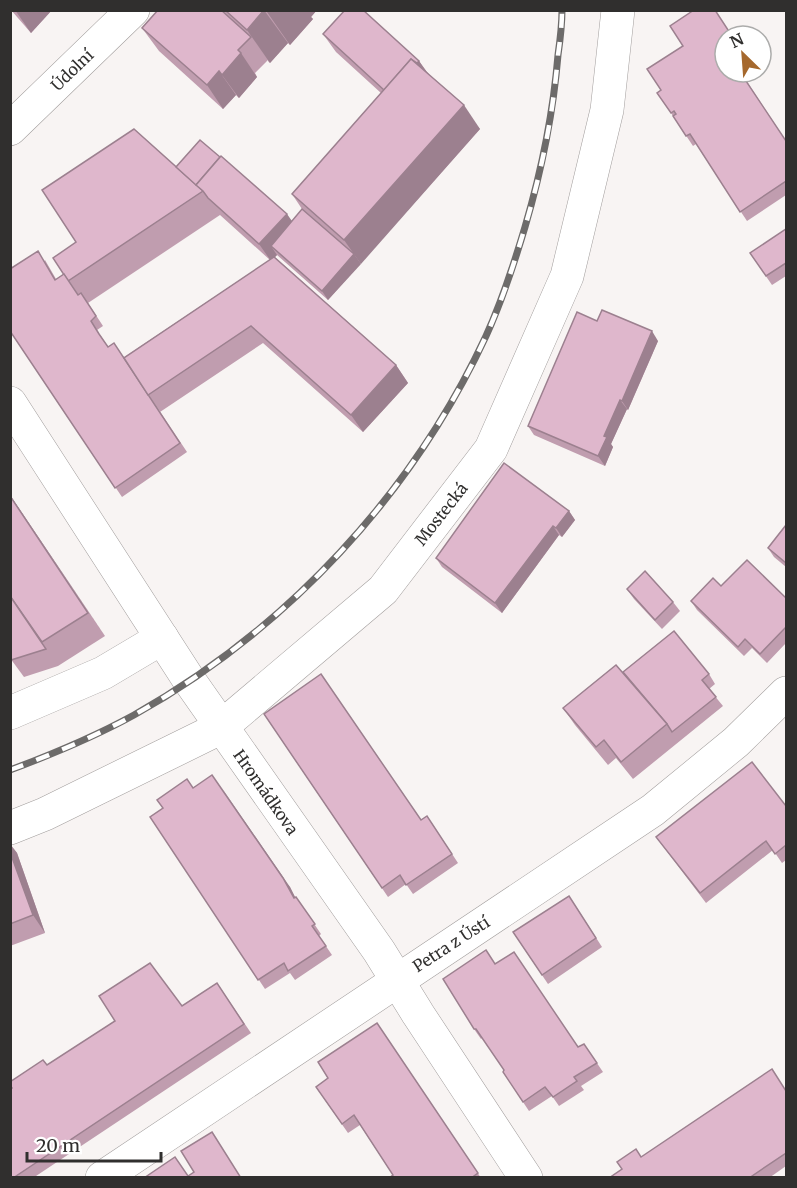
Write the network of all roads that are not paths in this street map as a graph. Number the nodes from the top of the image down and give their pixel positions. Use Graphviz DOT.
graph roads {
  1 [pos="133,10"];
  2 [pos="618,10"];
  3 [pos="10,129"];
  4 [pos="10,403"];
  5 [pos="162,638"];
  6 [pos="786,693"];
  7 [pos="10,713"];
  8 [pos="220,728"];
  9 [pos="10,828"];
  10 [pos="397,980"];
  11 [pos="102,1178"];
  12 [pos="526,1178"];
  1 -- 3 [label="street, Údolní"];
  2 -- 8 [label="street, Mostecká"];
  4 -- 5 [label="street, Hromádkova"];
  5 -- 7 [label="street"];
  5 -- 8 [label="street, Hromádkova"];
  6 -- 10 [label="street, Petra z Ústí"];
  8 -- 9 [label="street, Mostecká"];
  8 -- 10 [label="street, Hromádkova"];
  10 -- 11 [label="street, Petra z Ústí"];
  10 -- 12 [label="street, Hromádkova"];
}
